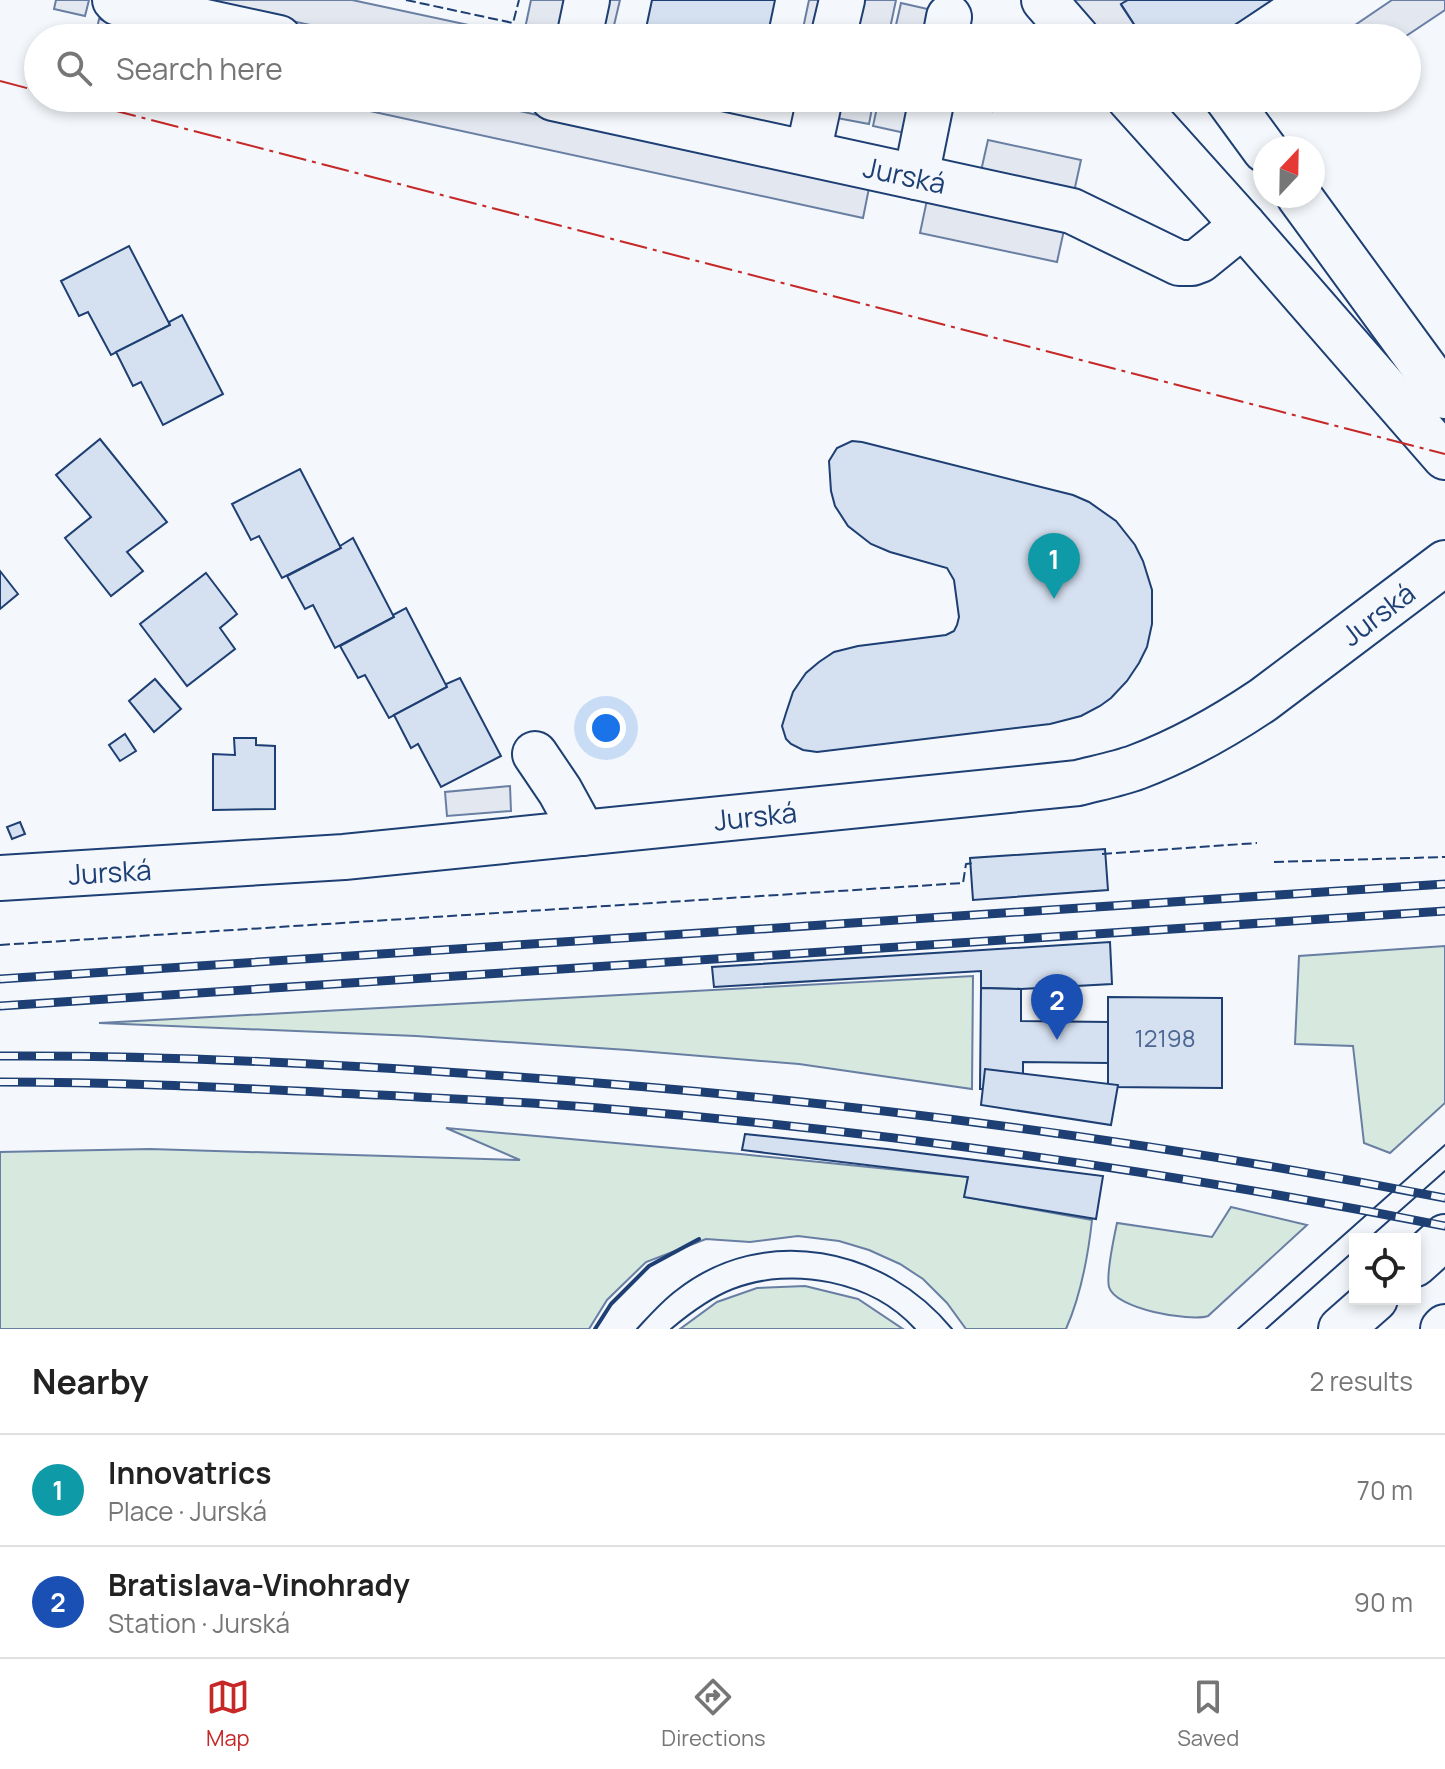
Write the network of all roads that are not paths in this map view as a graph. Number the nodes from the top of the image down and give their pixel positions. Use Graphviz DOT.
graph roads {
  1 [pos="115,0"];
  2 [pos="587,0"];
  3 [pos="842,0"];
  4 [pos="1044,0"];
  5 [pos="215,24"];
  6 [pos="582,24"];
  7 [pos="836,24"];
  8 [pos="1065,24"];
  9 [pos="621,112"];
  10 [pos="817,112"];
  11 [pos="929,112"];
  12 [pos="1142,112"];
  13 [pos="1237,112"];
  14 [pos="1255,136"];
  15 [pos="808,153"];
  16 [pos="916,177"];
  17 [pos="1308,208"];
  18 [pos="1243,225"];
  19 [pos="1445,396"];
  20 [pos="1445,457"];
  21 [pos="1445,563"];
  22 [pos="535,754"];
  23 [pos="583,833"];
  24 [pos="0,878"];
  25 [pos="1445,1237"];
  26 [pos="1421,1259"];
  27 [pos="1368,1305"];
  28 [pos="1341,1329"];
  1 -- 5 [label="street"];
  2 -- 6 [label="street"];
  3 -- 7 [label="street"];
  4 -- 8 [label="street"];
  9 -- 15 [label="street, Jurská"];
  10 -- 15 [label="street"];
  11 -- 16 [label="street"];
  12 -- 18 [label="street"];
  13 -- 14 [label="street"];
  15 -- 16 [label="street, Jurská"];
  16 -- 18 [label="street, Jurská"];
  17 -- 19 [label="street"];
  18 -- 20 [label="street"];
  21 -- 23 [label="street, Jurská"];
  22 -- 23 [label="street"];
  23 -- 24 [label="street, Jurská"];
  25 -- 26 [label="street"];
  27 -- 28 [label="street"];
}
